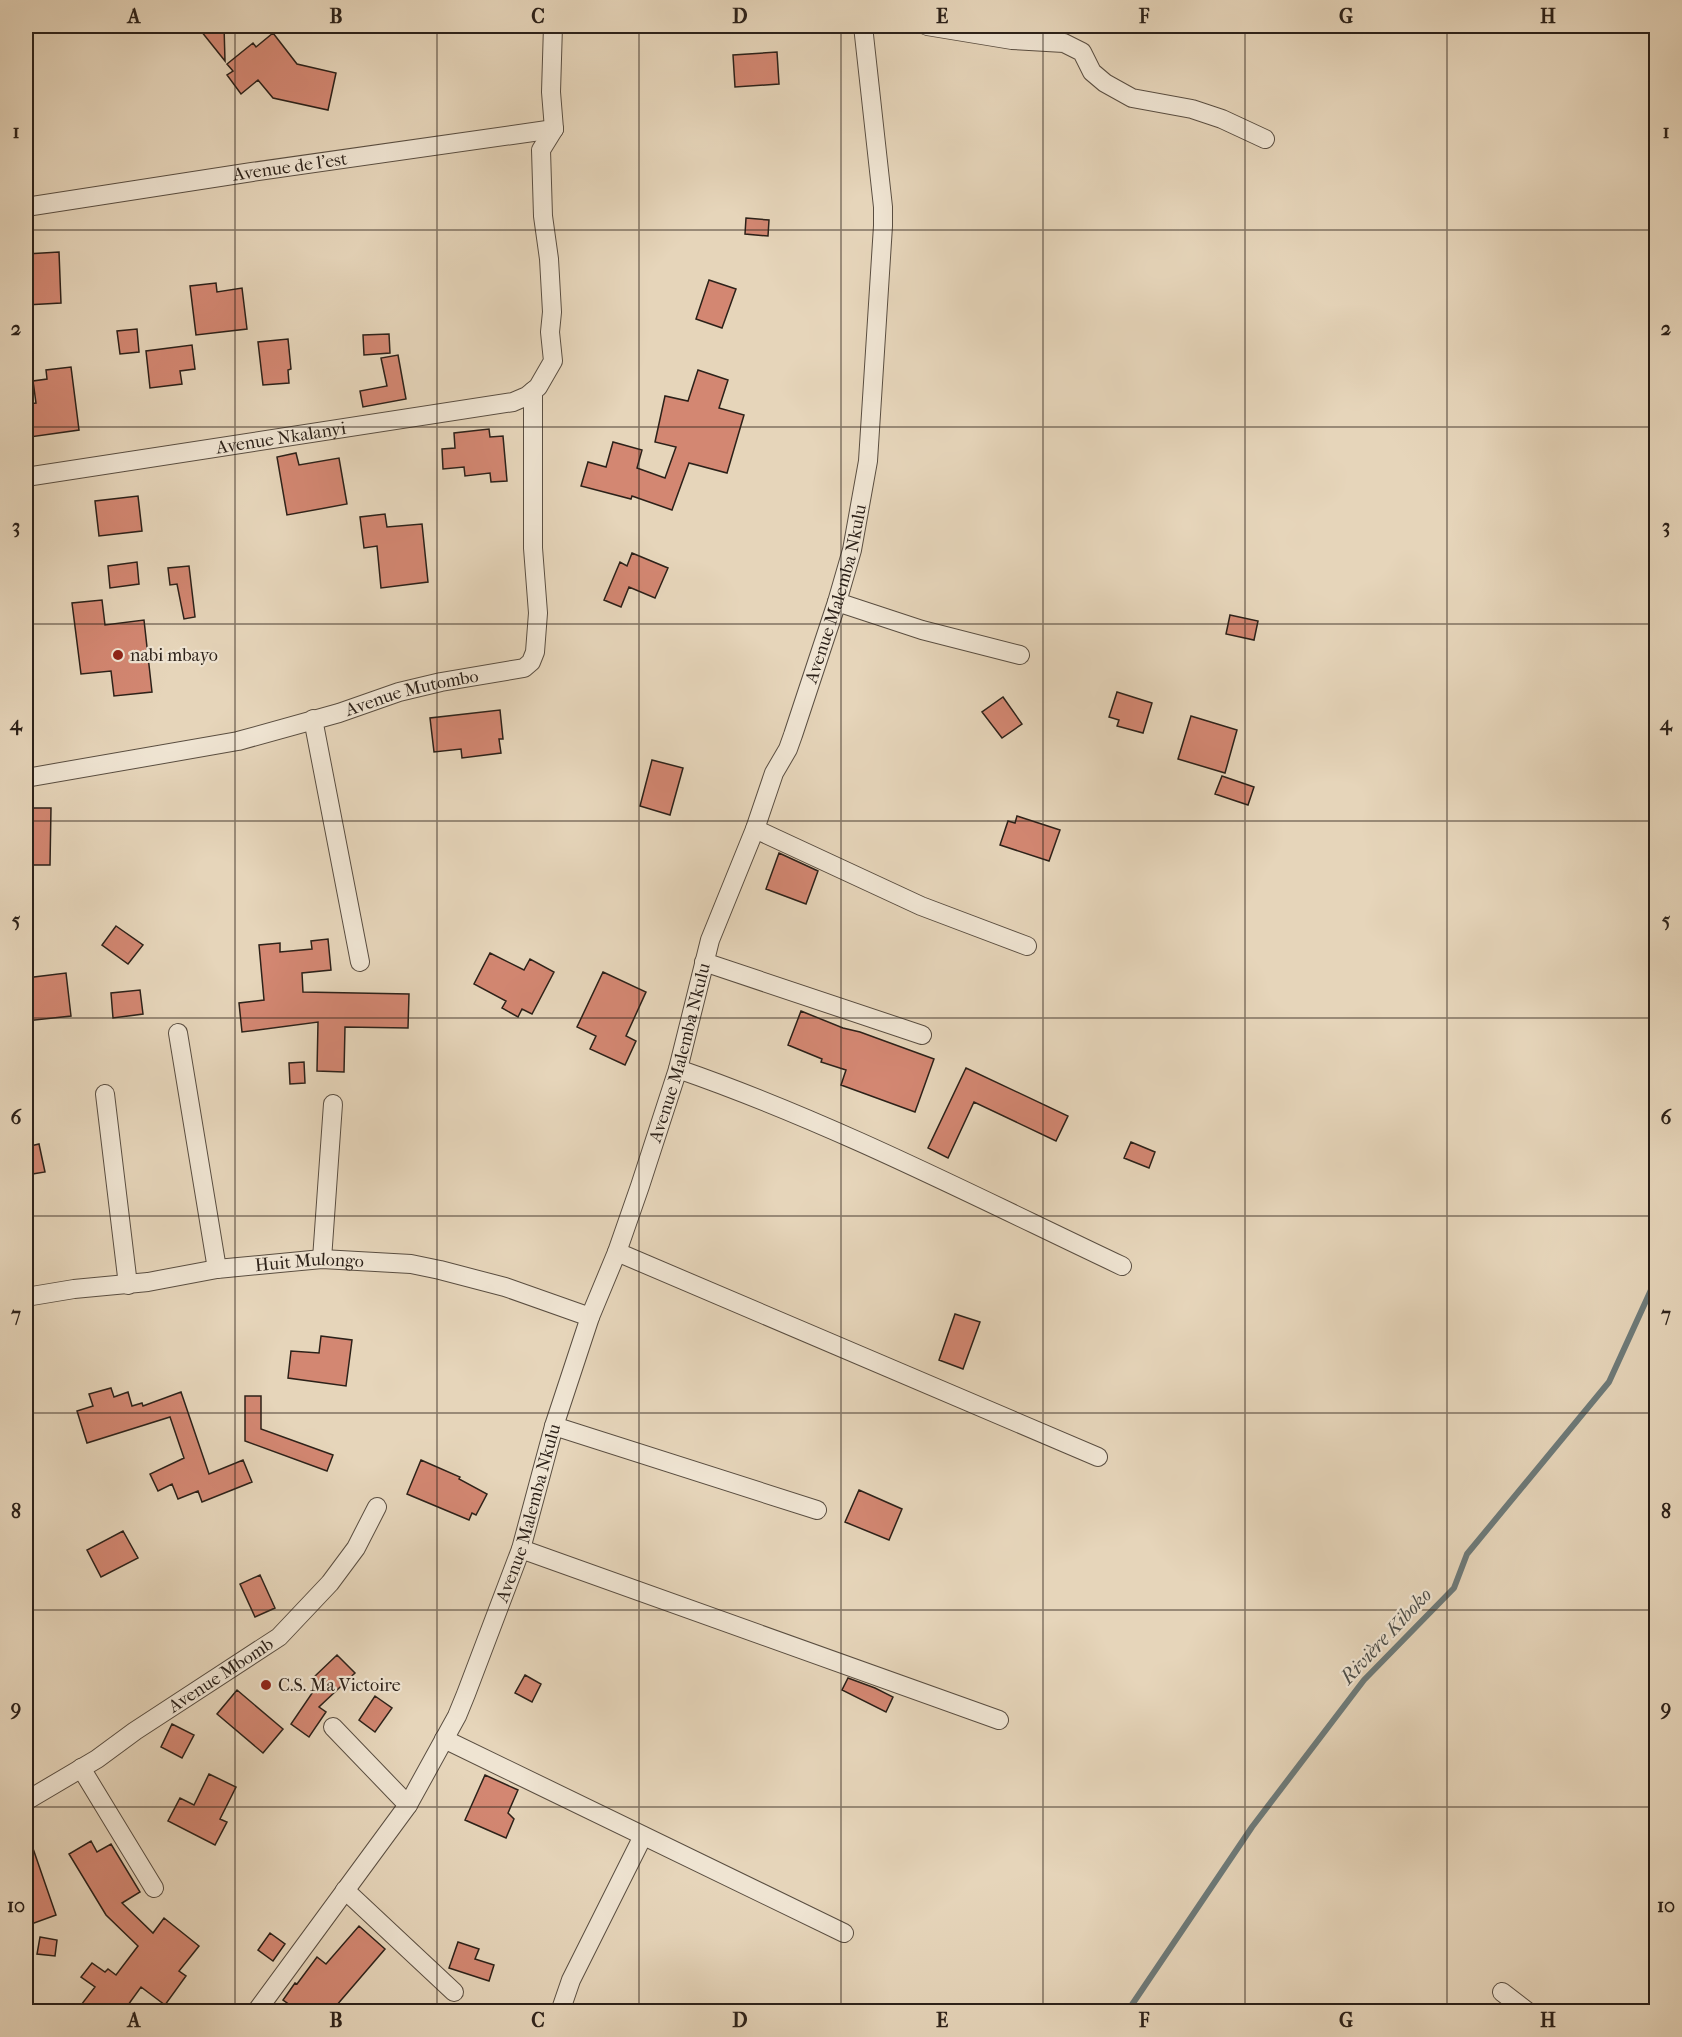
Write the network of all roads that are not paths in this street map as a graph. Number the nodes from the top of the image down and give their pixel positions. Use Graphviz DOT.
graph roads {
  1 [pos="553,26"];
  2 [pos="863,26"];
  3 [pos="927,26"];
  4 [pos="554,129"];
  5 [pos="1265,139"];
  6 [pos="26,207"];
  7 [pos="533,391"];
  8 [pos="26,477"];
  9 [pos="837,602"];
  10 [pos="1020,655"];
  11 [pos="313,719"];
  12 [pos="26,778"];
  13 [pos="755,829"];
  14 [pos="1028,946"];
  15 [pos="360,962"];
  16 [pos="704,962"];
  17 [pos="178,1033"];
  18 [pos="922,1035"];
  19 [pos="678,1069"];
  20 [pos="105,1094"];
  21 [pos="333,1104"];
  22 [pos="617,1252"];
  23 [pos="322,1259"];
  24 [pos="1122,1266"];
  25 [pos="218,1269"];
  26 [pos="128,1285"];
  27 [pos="26,1297"];
  28 [pos="590,1317"];
  29 [pos="554,1426"];
  30 [pos="1098,1456"];
  31 [pos="378,1507"];
  32 [pos="818,1510"];
  33 [pos="521,1549"];
  34 [pos="999,1720"];
  35 [pos="333,1727"];
  36 [pos="444,1739"];
  37 [pos="81,1768"];
  38 [pos="26,1801"];
  39 [pos="408,1805"];
  40 [pos="643,1836"];
  41 [pos="154,1888"];
  42 [pos="345,1890"];
  43 [pos="844,1933"];
  44 [pos="454,1992"];
  45 [pos="1502,1992"];
  46 [pos="256,2012"];
  47 [pos="560,2012"];
  48 [pos="1528,2012"];
  1 -- 4 [label="street"];
  2 -- 9 [label="street, Avenue Malemba Nkulu"];
  3 -- 5 [label="street"];
  4 -- 6 [label="street, Avenue de l'est"];
  4 -- 7 [label="street"];
  7 -- 8 [label="street, Avenue Nkalanyi"];
  7 -- 11 [label="street, Avenue Mutombo"];
  9 -- 10 [label="street"];
  9 -- 13 [label="street, Avenue Malemba Nkulu"];
  11 -- 12 [label="street, Avenue Mutombo"];
  11 -- 15 [label="street"];
  13 -- 14 [label="street"];
  13 -- 16 [label="street, Avenue Malemba Nkulu"];
  16 -- 18 [label="street"];
  16 -- 19 [label="street, Avenue Malemba Nkulu"];
  17 -- 25 [label="street"];
  19 -- 22 [label="street, Avenue Malemba Nkulu"];
  19 -- 24 [label="street"];
  20 -- 26 [label="street"];
  21 -- 23 [label="street"];
  22 -- 28 [label="street, Avenue Malemba Nkulu"];
  22 -- 30 [label="street"];
  23 -- 25 [label="street, Huit Mulongo"];
  23 -- 28 [label="street, Huit Mulongo"];
  25 -- 26 [label="street, Huit Mulongo"];
  26 -- 27 [label="street, Huit Mulongo"];
  28 -- 29 [label="street, Avenue Malemba Nkulu"];
  29 -- 32 [label="street"];
  29 -- 33 [label="street, Avenue Malemba Nkulu"];
  31 -- 37 [label="street, Avenue Mbomb"];
  33 -- 34 [label="street"];
  33 -- 36 [label="street, Avenue Malemba Nkulu"];
  35 -- 39 [label="street"];
  36 -- 39 [label="street, Avenue Malemba Nkulu"];
  36 -- 40 [label="street"];
  37 -- 38 [label="street, Avenue Mbomb"];
  37 -- 41 [label="street"];
  39 -- 42 [label="street, Avenue Malemba Nkulu"];
  40 -- 43 [label="street"];
  40 -- 47 [label="street"];
  42 -- 44 [label="street"];
  42 -- 46 [label="street, Avenue Malemba Nkulu"];
  45 -- 48 [label="street"];
}
